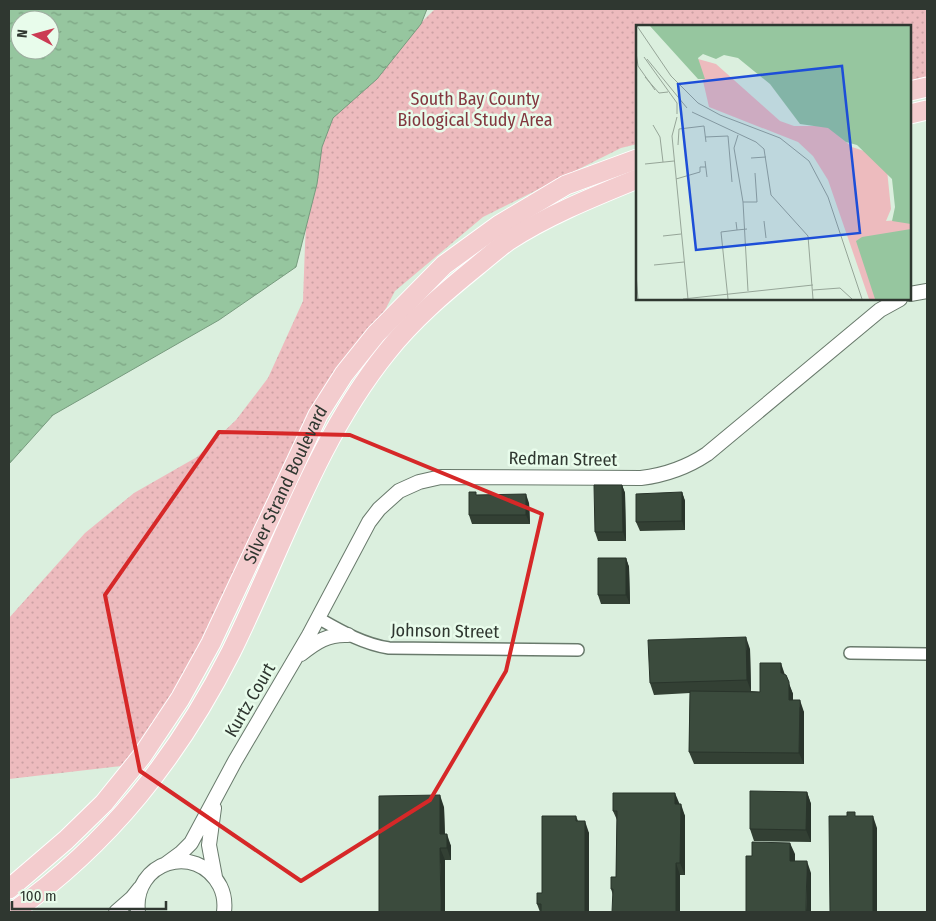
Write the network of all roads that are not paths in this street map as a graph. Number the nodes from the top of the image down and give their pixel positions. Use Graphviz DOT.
graph roads {
  1 [pos="927,87"];
  2 [pos="911,91"];
  3 [pos="927,110"];
  4 [pos="911,114"];
  5 [pos="636,159"];
  6 [pos="636,179"];
  7 [pos="927,291"];
  8 [pos="911,294"];
  9 [pos="898,300"];
  10 [pos="318,618"];
  11 [pos="348,635"];
  12 [pos="578,650"];
  13 [pos="850,653"];
  14 [pos="927,654"];
  15 [pos="283,679"];
  16 [pos="215,801"];
  17 [pos="166,864"];
  18 [pos="216,878"];
  19 [pos="142,886"];
  20 [pos="9,890"];
  21 [pos="13,912"];
  22 [pos="116,912"];
  23 [pos="138,912"];
  24 [pos="224,912"];
  1 -- 2 [label="highway"];
  3 -- 4 [label="highway"];
  5 -- 20 [label="highway, Silver Strand Boulevard"];
  6 -- 21 [label="highway, Silver Strand Boulevard"];
  7 -- 8 [label="street"];
  9 -- 10 [label="street, Redman Street"];
  10 -- 11 [label="street, Johnson Street"];
  10 -- 15 [label="street, Kurtz Court"];
  11 -- 12 [label="street, Johnson Street"];
  11 -- 15 [label="street"];
  13 -- 14 [label="street"];
  15 -- 16 [label="street, Kurtz Court"];
  16 -- 17 [label="street, Kurtz Court"];
  16 -- 18 [label="street, Kurtz Court"];
  17 -- 18 [label="street"];
  17 -- 19 [label="street, Kurtz Court"];
  18 -- 24 [label="street, Kurtz Court"];
  19 -- 22 [label="street, Kurtz Court"];
  19 -- 23 [label="street"];
}
